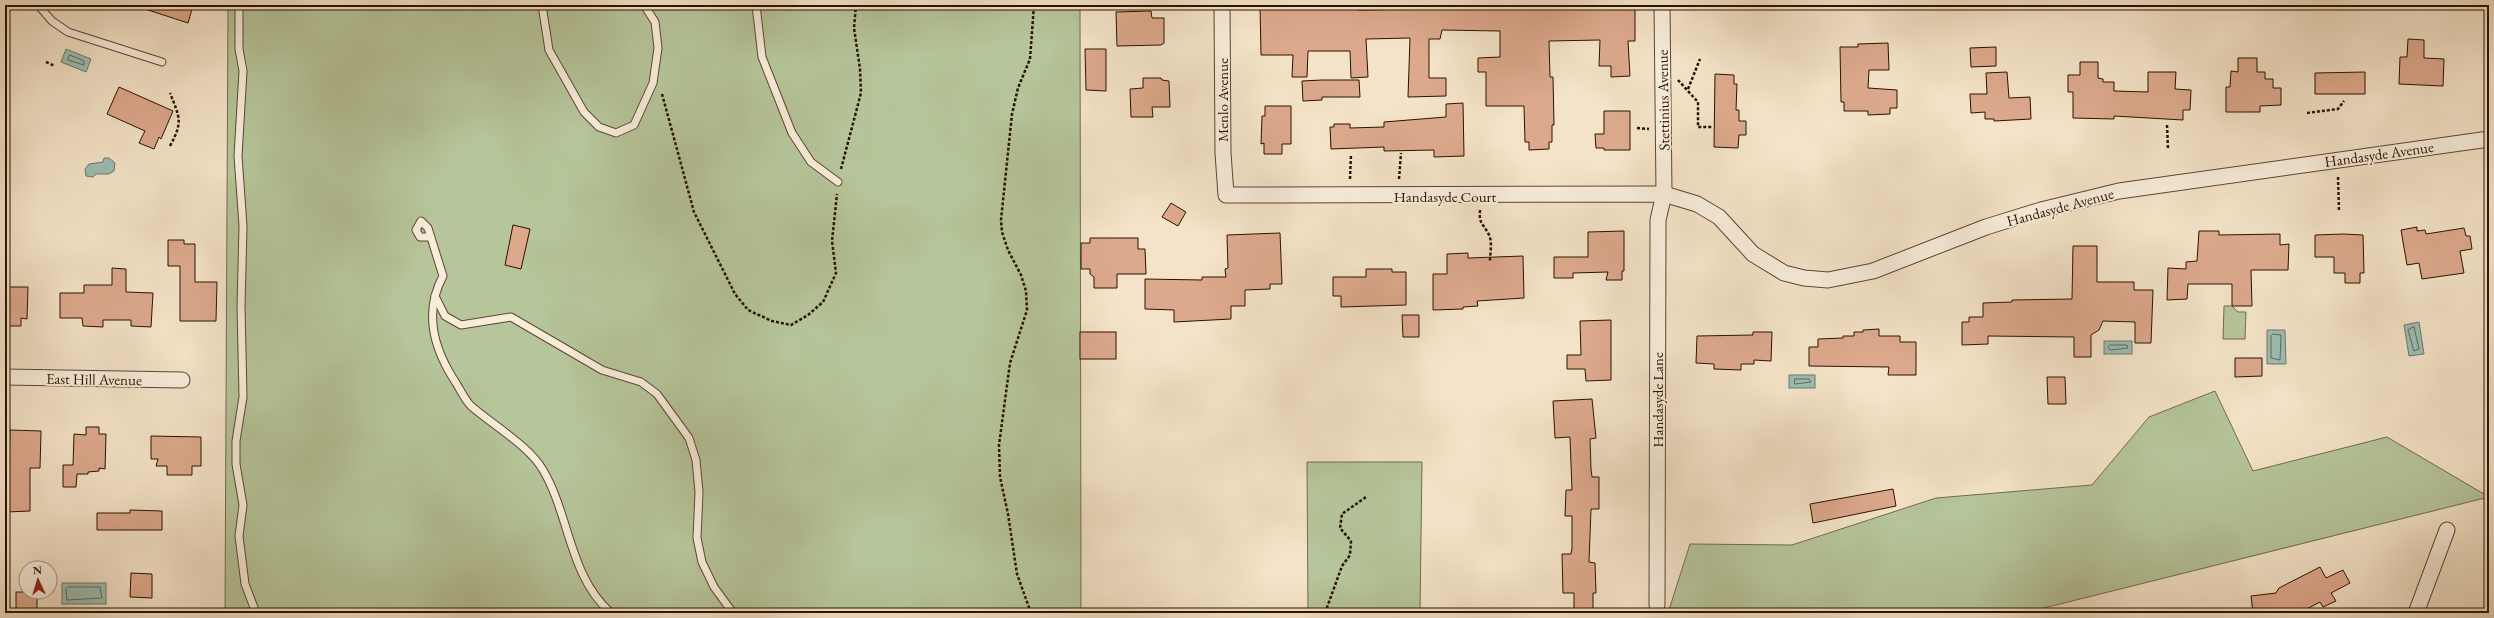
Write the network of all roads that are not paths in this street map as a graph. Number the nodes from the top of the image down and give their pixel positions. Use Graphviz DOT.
graph roads {
  1 [pos="38,5"];
  2 [pos="239,5"];
  3 [pos="542,5"];
  4 [pos="644,5"];
  5 [pos="756,5"];
  6 [pos="1222,5"];
  7 [pos="1662,5"];
  8 [pos="162,62"];
  9 [pos="2489,139"];
  10 [pos="838,182"];
  11 [pos="1664,194"];
  12 [pos="1226,195"];
  13 [pos="431,237"];
  14 [pos="435,296"];
  15 [pos="5,377"];
  16 [pos="182,380"];
  17 [pos="2447,530"];
  18 [pos="1657,606"];
  19 [pos="256,613"];
  20 [pos="611,613"];
  21 [pos="733,613"];
  22 [pos="2416,613"];
  1 -- 8 [label="lane"];
  2 -- 19 [label="lane"];
  3 -- 4 [label="lane"];
  5 -- 10 [label="lane"];
  6 -- 12 [label="street, Menlo Avenue"];
  7 -- 11 [label="street, Stettinius Avenue"];
  9 -- 11 [label="street, Handasyde Avenue"];
  11 -- 12 [label="street, Handasyde Court"];
  11 -- 18 [label="street, Handasyde Lane"];
  13 -- 14 [label="lane"];
  14 -- 20 [label="lane"];
  14 -- 21 [label="lane"];
  15 -- 16 [label="street, East Hill Avenue"];
  17 -- 22 [label="street"];
}
